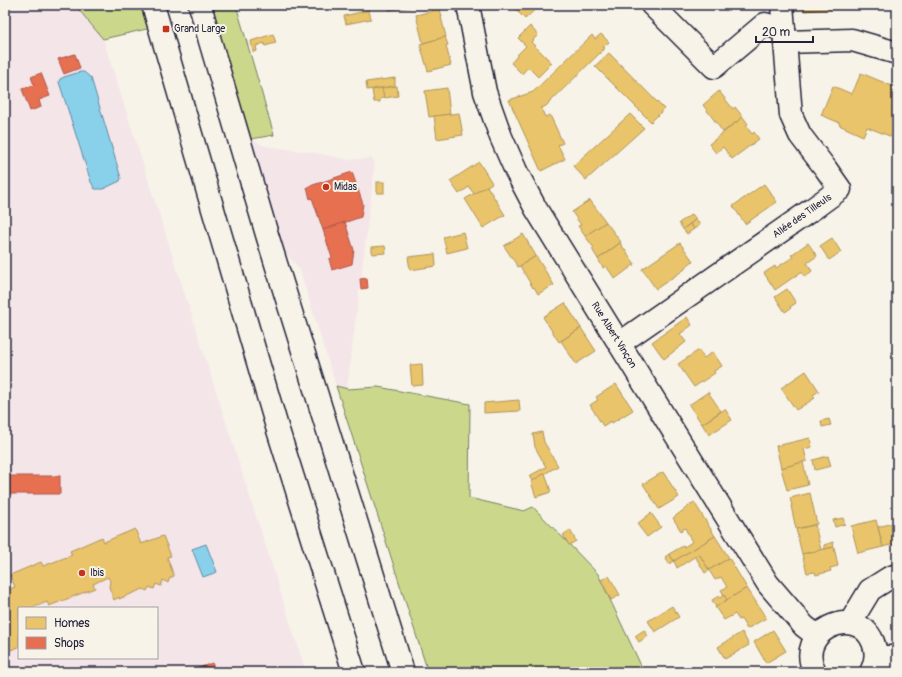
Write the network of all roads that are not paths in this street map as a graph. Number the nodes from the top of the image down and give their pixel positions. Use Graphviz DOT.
graph roads {
  1 [pos="153,5"];
  2 [pos="200,5"];
  3 [pos="468,5"];
  4 [pos="652,5"];
  5 [pos="782,5"];
  6 [pos="784,36"];
  7 [pos="897,53"];
  8 [pos="620,343"];
  9 [pos="897,575"];
  10 [pos="850,624"];
  11 [pos="817,636"];
  12 [pos="897,657"];
  13 [pos="873,664"];
  14 [pos="813,671"];
  15 [pos="354,672"];
  16 [pos="403,672"];
  1 -- 15 [label="street"];
  2 -- 16 [label="street"];
  3 -- 8 [label="street, Rue Albert Vinçon"];
  4 -- 6 [label="street"];
  5 -- 6 [label="street"];
  6 -- 7 [label="street"];
  6 -- 8 [label="street, Allée des Tilleuls"];
  8 -- 11 [label="street, Rue Albert Vinçon"];
  9 -- 10 [label="street"];
  10 -- 11 [label="street"];
  10 -- 13 [label="street"];
  11 -- 14 [label="street"];
  12 -- 13 [label="street"];
}
